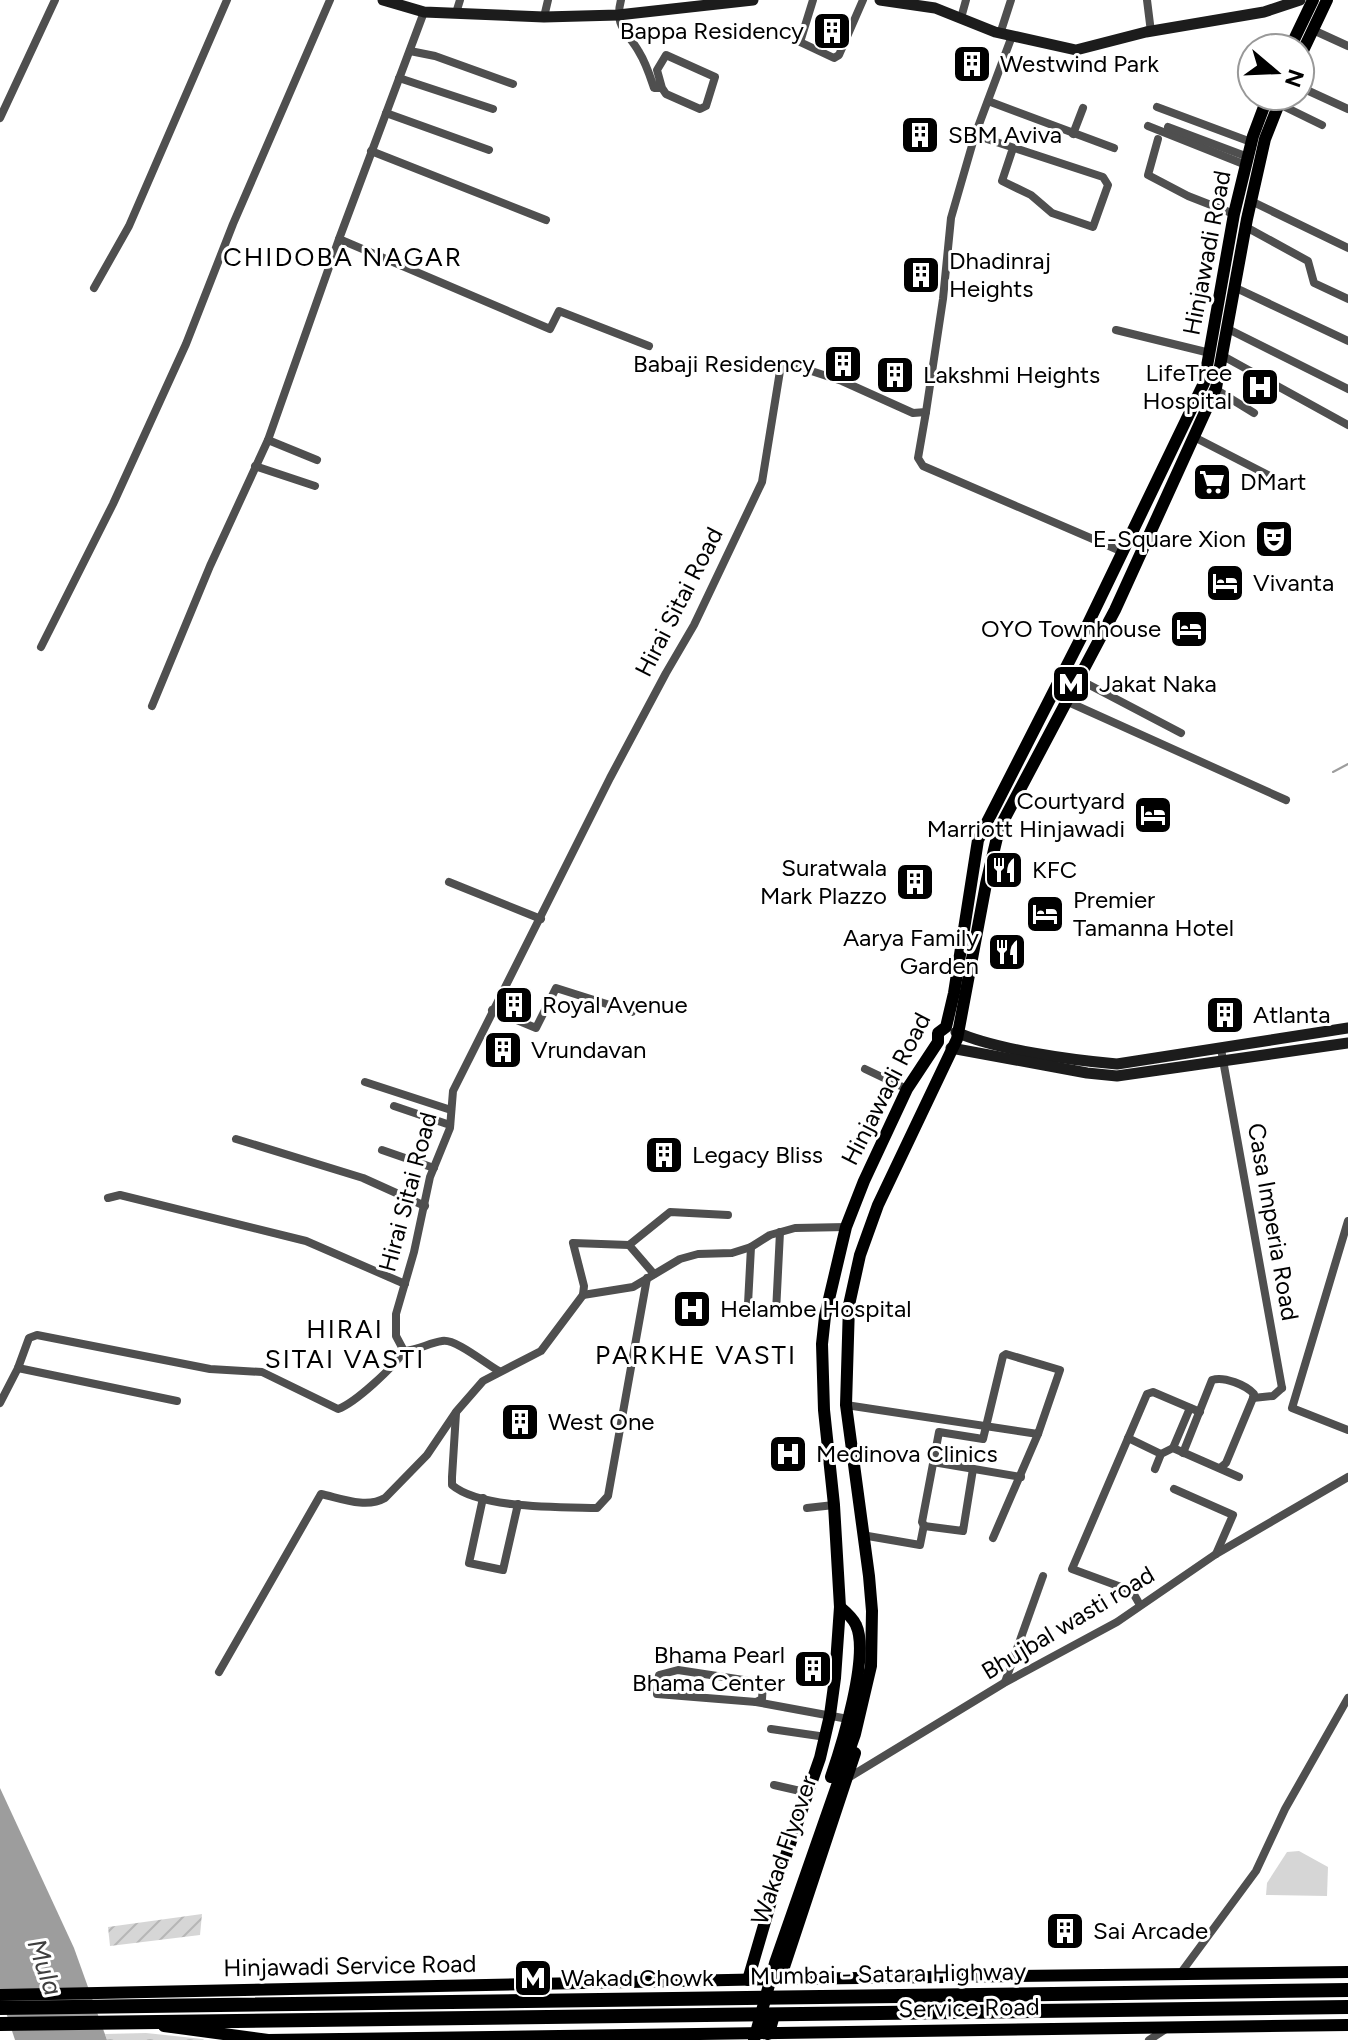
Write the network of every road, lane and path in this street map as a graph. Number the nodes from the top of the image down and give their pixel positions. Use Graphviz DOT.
graph roads {
  1 [pos="55,0"];
  2 [pos="227,0"];
  3 [pos="330,0"];
  4 [pos="384,0"];
  5 [pos="460,0"];
  6 [pos="548,0"];
  7 [pos="621,0"];
  8 [pos="753,0"];
  9 [pos="813,0"];
  10 [pos="863,0"];
  11 [pos="880,0"];
  12 [pos="966,0"];
  13 [pos="1011,0"];
  14 [pos="1147,0"];
  15 [pos="1300,0"];
  16 [pos="1313,0"];
  17 [pos="1326,0"];
  18 [pos="703,3"];
  19 [pos="673,4"];
  20 [pos="424,12"];
  21 [pos="456,13"];
  22 [pos="618,15"];
  23 [pos="544,17"];
  24 [pos="961,18"];
  25 [pos="1313,30"];
  26 [pos="1151,32"];
  27 [pos="1298,32"];
  28 [pos="1006,35"];
  29 [pos="1348,46"];
  30 [pos="410,51"];
  31 [pos="399,78"];
  32 [pos="513,84"];
  33 [pos="662,88"];
  34 [pos="1316,94"];
  35 [pos="988,101"];
  36 [pos="1157,107"];
  37 [pos="1083,108"];
  38 [pos="493,109"];
  39 [pos="1348,109"];
  40 [pos="1268,112"];
  41 [pos="1272,112"];
  42 [pos="1299,112"];
  43 [pos="386,113"];
  44 [pos="0,118"];
  45 [pos="1322,125"];
  46 [pos="1148,126"];
  47 [pos="1168,127"];
  48 [pos="1073,134"];
  49 [pos="975,135"];
  50 [pos="1158,139"];
  51 [pos="1251,142"];
  52 [pos="1013,148"];
  53 [pos="1114,148"];
  54 [pos="489,150"];
  55 [pos="371,151"];
  56 [pos="1247,161"];
  57 [pos="1251,201"];
  58 [pos="1234,214"];
  59 [pos="546,220"];
  60 [pos="1246,227"];
  61 [pos="339,239"];
  62 [pos="1348,248"];
  63 [pos="94,288"];
  64 [pos="1236,288"];
  65 [pos="1348,299"];
  66 [pos="1228,329"];
  67 [pos="1116,330"];
  68 [pos="1348,341"];
  69 [pos="649,346"];
  70 [pos="1217,354"];
  71 [pos="1215,389"];
  72 [pos="1348,389"];
  73 [pos="926,412"];
  74 [pos="1254,413"];
  75 [pos="1348,425"];
  76 [pos="1194,437"];
  77 [pos="268,440"];
  78 [pos="317,460"];
  79 [pos="255,466"];
  80 [pos="1270,476"];
  81 [pos="315,486"];
  82 [pos="1123,552"];
  83 [pos="41,647"];
  84 [pos="1078,679"];
  85 [pos="1066,701"];
  86 [pos="152,706"];
  87 [pos="1181,733"];
  88 [pos="1286,800"];
  89 [pos="449,882"];
  90 [pos="541,919"];
  91 [pos="492,1010"];
  92 [pos="632,1012"];
  93 [pos="1348,1028"];
  94 [pos="951,1029"];
  95 [pos="938,1042"];
  96 [pos="1348,1043"];
  97 [pos="951,1048"];
  98 [pos="1221,1049"];
  99 [pos="1223,1063"];
  100 [pos="865,1069"];
  101 [pos="365,1082"];
  102 [pos="907,1089"];
  103 [pos="394,1106"];
  104 [pos="451,1110"];
  105 [pos="450,1125"];
  106 [pos="236,1139"];
  107 [pos="382,1150"];
  108 [pos="434,1168"];
  109 [pos="108,1198"];
  110 [pos="425,1206"];
  111 [pos="728,1215"];
  112 [pos="1348,1221"];
  113 [pos="846,1227"];
  114 [pos="780,1232"];
  115 [pos="629,1245"];
  116 [pos="751,1247"];
  117 [pos="651,1276"];
  118 [pos="405,1284"];
  119 [pos="583,1295"];
  120 [pos="828,1302"];
  121 [pos="748,1304"];
  122 [pos="849,1305"];
  123 [pos="776,1312"];
  124 [pos="402,1349"];
  125 [pos="18,1368"];
  126 [pos="499,1371"];
  127 [pos="0,1377"];
  128 [pos="11,1381"];
  129 [pos="1282,1388"];
  130 [pos="1296,1391"];
  131 [pos="1253,1398"];
  132 [pos="177,1401"];
  133 [pos="0,1403"];
  134 [pos="846,1405"];
  135 [pos="1190,1408"];
  136 [pos="456,1412"];
  137 [pos="1200,1412"];
  138 [pos="985,1425"];
  139 [pos="1348,1430"];
  140 [pos="1038,1434"];
  141 [pos="1128,1438"];
  142 [pos="1173,1448"];
  143 [pos="1183,1453"];
  144 [pos="1161,1454"];
  145 [pos="933,1462"];
  146 [pos="1220,1468"];
  147 [pos="973,1469"];
  148 [pos="1155,1469"];
  149 [pos="1021,1477"];
  150 [pos="1239,1477"];
  151 [pos="1348,1477"];
  152 [pos="1174,1489"];
  153 [pos="483,1498"];
  154 [pos="518,1504"];
  155 [pos="834,1505"];
  156 [pos="807,1508"];
  157 [pos="924,1525"];
  158 [pos="862,1535"];
  159 [pos="993,1538"];
  160 [pos="1216,1554"];
  161 [pos="1043,1576"];
  162 [pos="1140,1605"];
  163 [pos="840,1607"];
  164 [pos="219,1672"];
  165 [pos="810,1675"];
  166 [pos="835,1678"];
  167 [pos="1004,1683"];
  168 [pos="756,1702"];
  169 [pos="1347,1702"];
  170 [pos="830,1715"];
  171 [pos="848,1719"];
  172 [pos="771,1729"];
  173 [pos="855,1734"];
  174 [pos="826,1737"];
  175 [pos="842,1772"];
  176 [pos="774,1785"];
  177 [pos="809,1793"];
  178 [pos="789,1950"];
  179 [pos="1348,1972"];
  180 [pos="1180,1974"];
  181 [pos="780,1979"];
  182 [pos="804,1979"];
  183 [pos="748,1980"];
  184 [pos="446,1987"];
  185 [pos="430,1988"];
  186 [pos="1348,1990"];
  187 [pos="0,1995"];
  188 [pos="141,2000"];
  189 [pos="1348,2007"];
  190 [pos="0,2008"];
  191 [pos="773,2015"];
  192 [pos="144,2023"];
  193 [pos="0,2024"];
  194 [pos="1348,2025"];
  195 [pos="1170,2026"];
  196 [pos="1031,2034"];
  197 [pos="925,2035"];
  198 [pos="767,2036"];
  199 [pos="430,2038"];
  200 [pos="445,2038"];
  201 [pos="596,2038"];
  202 [pos="742,2038"];
  203 [pos="754,2040"];
  204 [pos="1149,2040"];
  1 -- 44 [label="street"];
  2 -- 63 [label="street"];
  3 -- 83 [label="street"];
  4 -- 20 [label="street"];
  5 -- 21 [label="street"];
  6 -- 23 [label="street"];
  7 -- 22 [label="street"];
  8 -- 18 [label="street"];
  9 -- 10 [label="street"];
  11 -- 24 [label="street"];
  12 -- 24 [label="street"];
  13 -- 28 [label="street"];
  14 -- 26 [label="street"];
  15 -- 26 [label="street"];
  16 -- 27 [label="main road"];
  17 -- 25 [label="main road"];
  18 -- 19 [label="street"];
  19 -- 22 [label="street"];
  20 -- 21 [label="street"];
  20 -- 30 [label="street"];
  21 -- 23 [label="street"];
  22 -- 23 [label="street"];
  22 -- 33 [label="street"];
  24 -- 28 [label="street"];
  25 -- 29 [label="street"];
  26 -- 28 [label="street"];
  28 -- 35 [label="street"];
  30 -- 31 [label="street"];
  30 -- 32 [label="street"];
  31 -- 38 [label="street"];
  31 -- 43 [label="street"];
  33 -- 33 [label="street"];
  34 -- 39 [label="street"];
  35 -- 48 [label="street"];
  35 -- 49 [label="street"];
  36 -- 51 [label="street"];
  37 -- 48 [label="street"];
  40 -- 51 [label="main road, Hinjawadi Road"];
  41 -- 57 [label="main road"];
  42 -- 45 [label="street"];
  43 -- 54 [label="street"];
  43 -- 55 [label="street"];
  46 -- 56 [label="street"];
  47 -- 56 [label="street"];
  48 -- 53 [label="street"];
  49 -- 52 [label="street"];
  49 -- 73 [label="street"];
  50 -- 58 [label="street"];
  51 -- 56 [label="main road, Hinjawadi Road"];
  52 -- 52 [label="street"];
  55 -- 59 [label="street"];
  55 -- 61 [label="street"];
  56 -- 58 [label="main road, Hinjawadi Road"];
  57 -- 60 [label="main road"];
  57 -- 62 [label="street"];
  58 -- 70 [label="main road, Hinjawadi Road"];
  60 -- 64 [label="main road"];
  60 -- 65 [label="street"];
  61 -- 69 [label="street"];
  61 -- 77 [label="street"];
  64 -- 66 [label="main road"];
  64 -- 68 [label="street"];
  66 -- 70 [label="main road"];
  66 -- 72 [label="street"];
  67 -- 70 [label="street"];
  70 -- 71 [label="main road"];
  70 -- 75 [label="street"];
  70 -- 82 [label="main road, Hinjawadi Road"];
  71 -- 74 [label="street"];
  71 -- 76 [label="main road"];
  73 -- 82 [label="street"];
  73 -- 90 [label="street, Hirai Sitai Road"];
  76 -- 80 [label="street"];
  76 -- 84 [label="main road"];
  77 -- 78 [label="street"];
  77 -- 79 [label="street"];
  79 -- 81 [label="street"];
  79 -- 86 [label="street"];
  82 -- 94 [label="main road, Hinjawadi Road"];
  84 -- 85 [label="main road"];
  84 -- 87 [label="street"];
  85 -- 88 [label="street"];
  85 -- 94 [label="main road"];
  89 -- 90 [label="street"];
  90 -- 91 [label="street, Hirai Sitai Road"];
  91 -- 92 [label="street"];
  91 -- 104 [label="street, Hirai Sitai Road"];
  93 -- 98 [label="street"];
  94 -- 95 [label="main road, Hinjawadi Road"];
  94 -- 97 [label="main road"];
  94 -- 98 [label="street"];
  95 -- 97 [label="main road"];
  95 -- 102 [label="main road, Hinjawadi Road"];
  96 -- 99 [label="street"];
  97 -- 99 [label="street"];
  97 -- 122 [label="main road, Hinjawadi Road"];
  98 -- 99 [label="street, Casa Imperia Road"];
  99 -- 129 [label="street, Casa Imperia Road"];
  100 -- 102 [label="street"];
  101 -- 104 [label="street"];
  102 -- 113 [label="main road, Hinjawadi Road"];
  103 -- 105 [label="street"];
  104 -- 105 [label="street, Hirai Sitai Road"];
  105 -- 108 [label="street, Hirai Sitai Road"];
  106 -- 110 [label="street"];
  107 -- 108 [label="street"];
  108 -- 110 [label="street, Hirai Sitai Road"];
  109 -- 118 [label="street"];
  110 -- 118 [label="street, Hirai Sitai Road"];
  111 -- 115 [label="street"];
  112 -- 130 [label="street"];
  113 -- 114 [label="street"];
  113 -- 120 [label="main road, Hinjawadi Road"];
  114 -- 116 [label="street"];
  114 -- 123 [label="street"];
  115 -- 117 [label="street"];
  115 -- 119 [label="street"];
  116 -- 117 [label="street"];
  116 -- 121 [label="street"];
  117 -- 119 [label="street"];
  117 -- 154 [label="street"];
  118 -- 124 [label="street, Hirai Sitai Road"];
  119 -- 126 [label="street"];
  120 -- 122 [label="main road"];
  120 -- 155 [label="main road, Hinjawadi Road"];
  122 -- 134 [label="main road, Hinjawadi Road"];
  124 -- 125 [label="street"];
  124 -- 126 [label="street"];
  125 -- 128 [label="street"];
  125 -- 132 [label="street"];
  126 -- 136 [label="street"];
  127 -- 128 [label="street"];
  128 -- 133 [label="street"];
  129 -- 130 [label="street"];
  129 -- 131 [label="street"];
  130 -- 139 [label="street"];
  131 -- 137 [label="street"];
  131 -- 146 [label="street"];
  134 -- 138 [label="street"];
  134 -- 158 [label="main road, Hinjawadi Road"];
  135 -- 137 [label="street"];
  135 -- 141 [label="street"];
  135 -- 142 [label="street"];
  136 -- 153 [label="street"];
  136 -- 164 [label="street"];
  137 -- 143 [label="street"];
  138 -- 140 [label="street"];
  138 -- 140 [label="street"];
  138 -- 145 [label="street"];
  140 -- 149 [label="street"];
  141 -- 144 [label="street"];
  141 -- 162 [label="street"];
  142 -- 143 [label="street"];
  142 -- 144 [label="street"];
  143 -- 146 [label="street"];
  144 -- 148 [label="street"];
  145 -- 147 [label="street"];
  145 -- 157 [label="street"];
  146 -- 150 [label="street"];
  147 -- 149 [label="street"];
  147 -- 157 [label="street"];
  149 -- 159 [label="street"];
  151 -- 160 [label="street, Bhujbal wasti road"];
  152 -- 160 [label="street"];
  153 -- 154 [label="street"];
  153 -- 154 [label="street"];
  155 -- 156 [label="street"];
  155 -- 163 [label="main road, Hinjawadi Road"];
  157 -- 158 [label="street"];
  158 -- 173 [label="main road, Hinjawadi Road"];
  160 -- 162 [label="street, Bhujbal wasti road"];
  161 -- 167 [label="street"];
  162 -- 167 [label="street, Bhujbal wasti road"];
  163 -- 166 [label="main road"];
  163 -- 171 [label="main road, Hinjawadi Road"];
  165 -- 166 [label="street"];
  166 -- 170 [label="main road"];
  167 -- 175 [label="street, Bhujbal wasti road"];
  168 -- 168 [label="street"];
  168 -- 170 [label="street"];
  169 -- 180 [label="street"];
  170 -- 171 [label="street"];
  170 -- 174 [label="main road"];
  171 -- 175 [label="main road, Wakad Flyover"];
  172 -- 174 [label="street"];
  173 -- 175 [label="main road, Wakad Flyover"];
  174 -- 177 [label="main road"];
  175 -- 178 [label="main road"];
  175 -- 202 [label="main road, Wakad Flyover"];
  175 -- 203 [label="main road, Wakad Flyover"];
  176 -- 177 [label="street"];
  177 -- 183 [label="main road"];
  178 -- 181 [label="main road"];
  178 -- 182 [label="main road"];
  179 -- 180 [label="main road, Service Road"];
  180 -- 182 [label="main road, Service Road"];
  180 -- 195 [label="main road"];
  181 -- 182 [label="main road, Service Road"];
  181 -- 183 [label="main road, Service Road"];
  183 -- 184 [label="main road, Hinjawadi Service Road"];
  184 -- 185 [label="main road, Hinjawadi Service Road"];
  184 -- 200 [label="main road"];
  185 -- 188 [label="main road, Hinjawadi Service Road"];
  185 -- 199 [label="main road"];
  186 -- 188 [label="highway, Mumbai - Satara Highway"];
  187 -- 188 [label="main road, Hinjawadi Service Road"];
  188 -- 190 [label="highway, Mumbai - Satara Highway"];
  189 -- 191 [label="highway, Mumbai - Satara Highway"];
  191 -- 192 [label="highway, Mumbai - Satara Highway"];
  191 -- 198 [label="highway"];
  192 -- 193 [label="highway, Mumbai - Satara Highway"];
  192 -- 199 [label="main road, Service Road"];
  194 -- 195 [label="main road, Service Road"];
  195 -- 196 [label="main road, Service Road"];
  195 -- 204 [label="street"];
  196 -- 197 [label="main road, Service Road"];
  197 -- 198 [label="main road, Service Road"];
  198 -- 202 [label="main road, Service Road"];
  199 -- 200 [label="main road, Service Road"];
  200 -- 201 [label="main road, Service Road"];
  201 -- 202 [label="main road, Service Road"];
}
